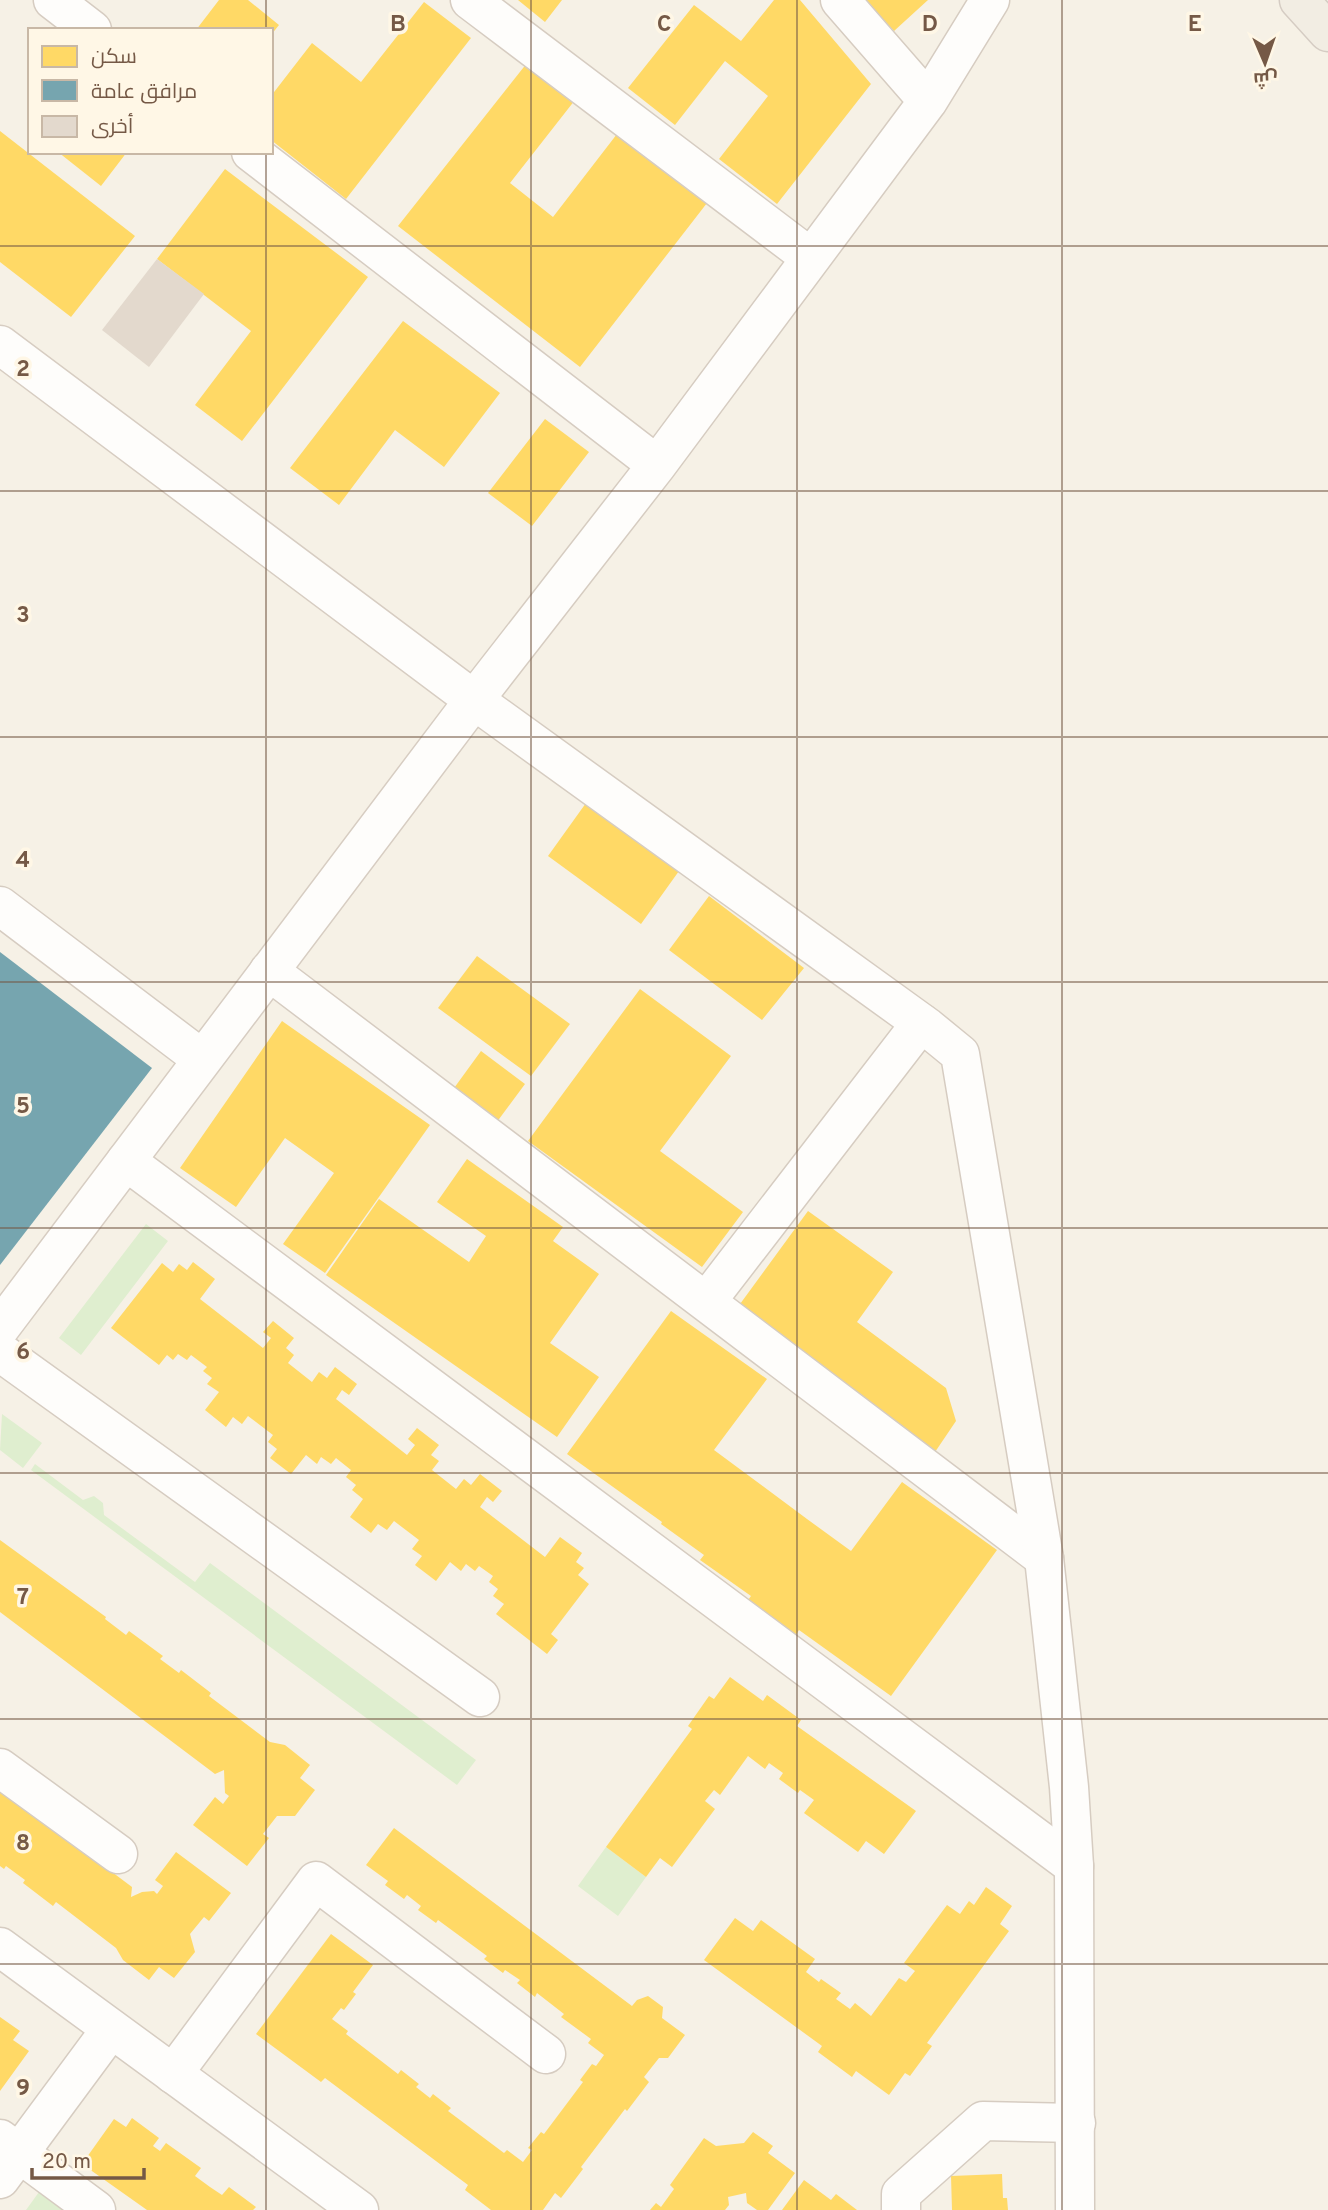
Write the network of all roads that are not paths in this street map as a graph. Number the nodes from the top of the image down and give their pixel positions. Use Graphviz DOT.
graph roads {
  1 [pos="53,0"];
  2 [pos="470,0"];
  3 [pos="840,0"];
  4 [pos="990,0"];
  5 [pos="1299,0"];
  6 [pos="89,28"];
  7 [pos="1328,32"];
  8 [pos="928,101"];
  9 [pos="254,154"];
  10 [pos="811,258"];
  11 [pos="0,345"];
  12 [pos="657,465"];
  13 [pos="474,700"];
  14 [pos="0,906"];
  15 [pos="269,971"];
  16 [pos="921,1023"];
  17 [pos="202,1059"];
  18 [pos="125,1161"];
  19 [pos="706,1302"];
  20 [pos="0,1328"];
  21 [pos="0,1352"];
  22 [pos="1044,1558"];
  23 [pos="480,1697"];
  24 [pos="0,1768"];
  25 [pos="118,1854"];
  26 [pos="1074,1866"];
  27 [pos="0,1947"];
  28 [pos="111,2029"];
  29 [pos="547,2054"];
  30 [pos="173,2074"];
  31 [pos="1076,2123"];
  32 [pos="6,2157"];
  33 [pos="96,2210"];
  34 [pos="359,2210"];
  35 [pos="901,2210"];
  36 [pos="1075,2210"];
  1 -- 6 [label="street"];
  2 -- 10 [label="street"];
  3 -- 8 [label="street"];
  4 -- 8 [label="street"];
  5 -- 7 [label="main road"];
  8 -- 10 [label="street"];
  9 -- 12 [label="street"];
  10 -- 12 [label="street"];
  11 -- 13 [label="street"];
  12 -- 13 [label="street"];
  13 -- 15 [label="street"];
  13 -- 16 [label="street"];
  14 -- 17 [label="street"];
  15 -- 17 [label="street"];
  15 -- 19 [label="street"];
  16 -- 19 [label="street"];
  16 -- 22 [label="street"];
  17 -- 18 [label="street"];
  18 -- 20 [label="street"];
  18 -- 26 [label="street"];
  19 -- 22 [label="street"];
  21 -- 23 [label="street"];
  22 -- 26 [label="street"];
  24 -- 25 [label="street"];
  26 -- 31 [label="street"];
  27 -- 28 [label="street"];
  28 -- 30 [label="street"];
  28 -- 32 [label="street"];
  29 -- 30 [label="street"];
  30 -- 34 [label="street"];
  31 -- 35 [label="street"];
  31 -- 36 [label="street"];
  32 -- 33 [label="street"];
}
